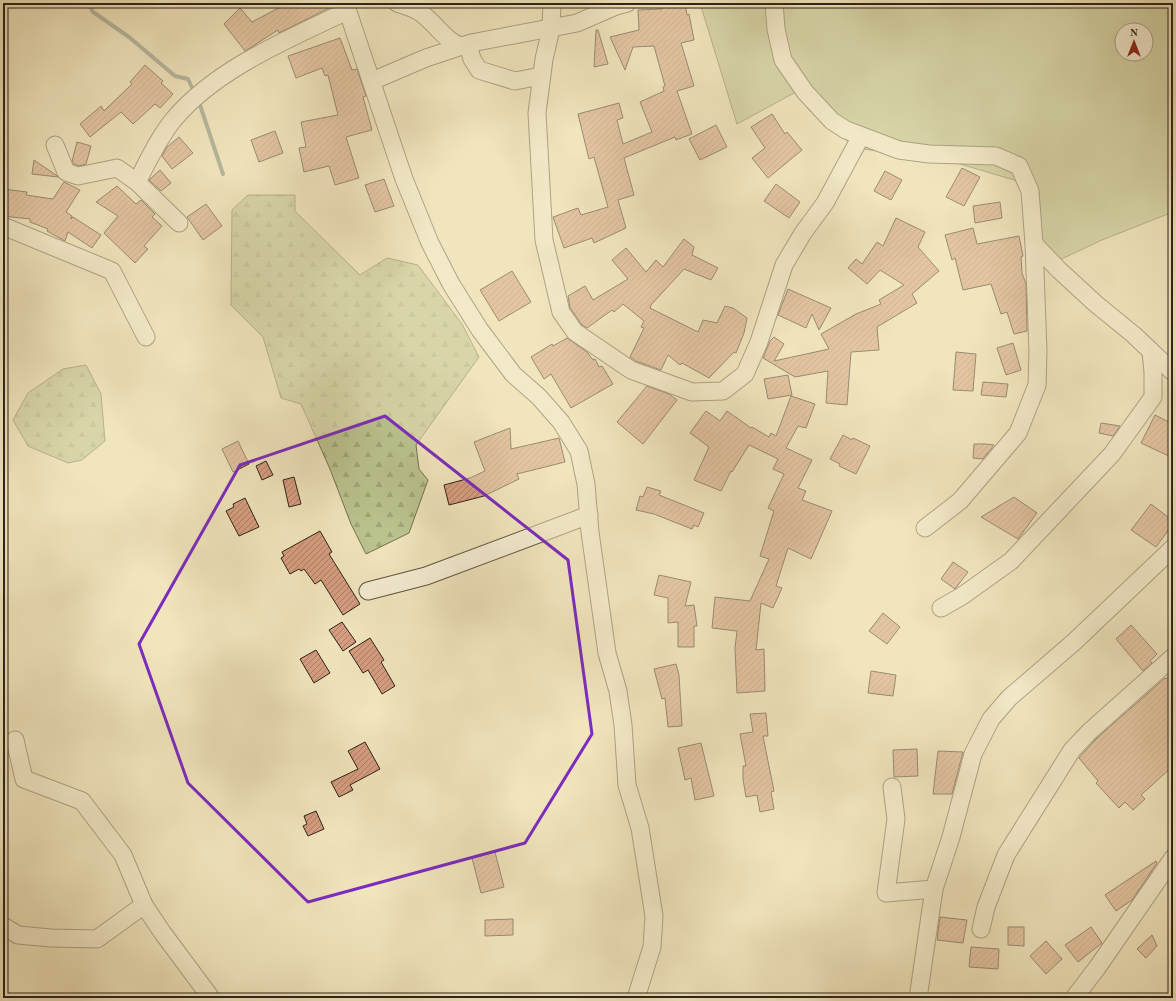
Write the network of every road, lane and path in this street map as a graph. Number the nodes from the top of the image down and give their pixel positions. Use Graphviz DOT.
graph roads {
  1 [pos="398,3"];
  2 [pos="552,3"];
  3 [pos="628,3"];
  4 [pos="774,3"];
  5 [pos="346,7"];
  6 [pos="551,29"];
  7 [pos="460,46"];
  8 [pos="541,76"];
  9 [pos="372,81"];
  10 [pos="861,136"];
  11 [pos="55,145"];
  12 [pos="137,182"];
  13 [pos="179,223"];
  14 [pos="3,226"];
  15 [pos="1034,244"];
  16 [pos="146,337"];
  17 [pos="1151,351"];
  18 [pos="1171,368"];
  19 [pos="589,515"];
  20 [pos="925,528"];
  21 [pos="1173,548"];
  22 [pos="368,591"];
  23 [pos="941,608"];
  24 [pos="1173,657"];
  25 [pos="3,753"];
  26 [pos="892,787"];
  27 [pos="1173,858"];
  28 [pos="934,889"];
  29 [pos="144,905"];
  30 [pos="3,926"];
  31 [pos="981,929"];
  32 [pos="211,998"];
  33 [pos="636,998"];
  34 [pos="918,998"];
  35 [pos="1074,998"];
  1 -- 7 [label="street"];
  2 -- 6 [label="street"];
  3 -- 6 [label="street"];
  4 -- 10 [label="street"];
  5 -- 9 [label="street"];
  5 -- 12 [label="street"];
  6 -- 7 [label="street"];
  6 -- 8 [label="street"];
  7 -- 8 [label="street"];
  7 -- 9 [label="street"];
  8 -- 10 [label="street"];
  9 -- 19 [label="street"];
  10 -- 15 [label="street"];
  11 -- 12 [label="street"];
  12 -- 13 [label="street"];
  14 -- 16 [label="street"];
  15 -- 17 [label="street"];
  15 -- 20 [label="street"];
  17 -- 18 [label="street"];
  17 -- 23 [label="street"];
  19 -- 22 [label="street"];
  19 -- 33 [label="street"];
  21 -- 28 [label="street"];
  24 -- 31 [label="street"];
  25 -- 29 [label="street"];
  26 -- 28 [label="street"];
  27 -- 35 [label="street"];
  28 -- 34 [label="street"];
  29 -- 30 [label="street"];
  29 -- 32 [label="street"];
}
